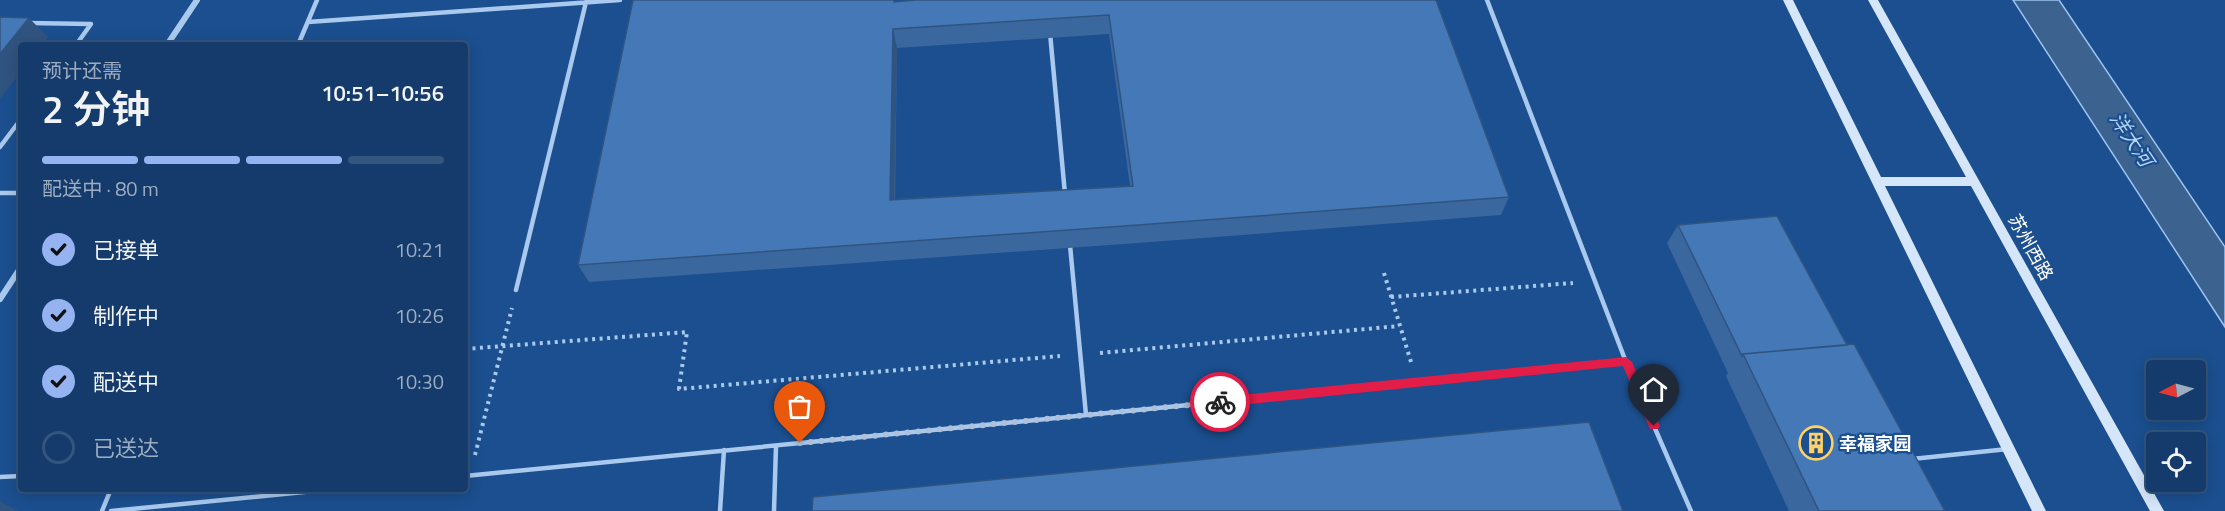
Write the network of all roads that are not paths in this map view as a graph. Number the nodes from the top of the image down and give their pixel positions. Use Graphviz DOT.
graph roads {
  1 [pos="197,0"];
  2 [pos="317,0"];
  3 [pos="620,0"];
  4 [pos="1487,0"];
  5 [pos="1788,0"];
  6 [pos="1873,0"];
  7 [pos="586,2"];
  8 [pos="308,22"];
  9 [pos="23,23"];
  10 [pos="1049,24"];
  11 [pos="77,42"];
  12 [pos="169,42"];
  13 [pos="299,42"];
  14 [pos="18,123"];
  15 [pos="0,147"];
  16 [pos="1876,181"];
  17 [pos="1974,182"];
  18 [pos="0,193"];
  19 [pos="18,193"];
  20 [pos="1066,201"];
  21 [pos="1069,236"];
  22 [pos="18,272"];
  23 [pos="516,290"];
  24 [pos="0,299"];
  25 [pos="1626,362"];
  26 [pos="1086,415"];
  27 [pos="776,446"];
  28 [pos="2008,449"];
  29 [pos="724,450"];
  30 [pos="1906,460"];
  31 [pos="18,476"];
  32 [pos="468,476"];
  33 [pos="0,477"];
  34 [pos="110,492"];
  35 [pos="304,492"];
  36 [pos="102,511"];
  37 [pos="111,511"];
  38 [pos="720,511"];
  39 [pos="774,511"];
  40 [pos="1691,511"];
  41 [pos="2038,511"];
  42 [pos="2157,511"];
  1 -- 12 [label="street"];
  2 -- 8 [label="lane"];
  3 -- 7 [label="lane"];
  4 -- 25 [label="lane"];
  5 -- 16 [label="main road"];
  6 -- 17 [label="main road, 苏州西路"];
  7 -- 8 [label="lane"];
  7 -- 23 [label="lane"];
  8 -- 13 [label="lane"];
  9 -- 11 [label="lane"];
  10 -- 20 [label="lane"];
  14 -- 15 [label="lane"];
  16 -- 17 [label="main road"];
  16 -- 28 [label="main road"];
  17 -- 42 [label="main road, 苏州西路"];
  18 -- 19 [label="lane"];
  21 -- 26 [label="lane"];
  22 -- 24 [label="street"];
  25 -- 26 [label="lane"];
  25 -- 40 [label="lane"];
  26 -- 27 [label="lane"];
  27 -- 29 [label="lane"];
  27 -- 39 [label="lane"];
  28 -- 30 [label="lane"];
  28 -- 41 [label="main road"];
  29 -- 32 [label="lane"];
  29 -- 38 [label="lane"];
  31 -- 33 [label="lane"];
  34 -- 36 [label="lane"];
  35 -- 37 [label="lane"];
}
